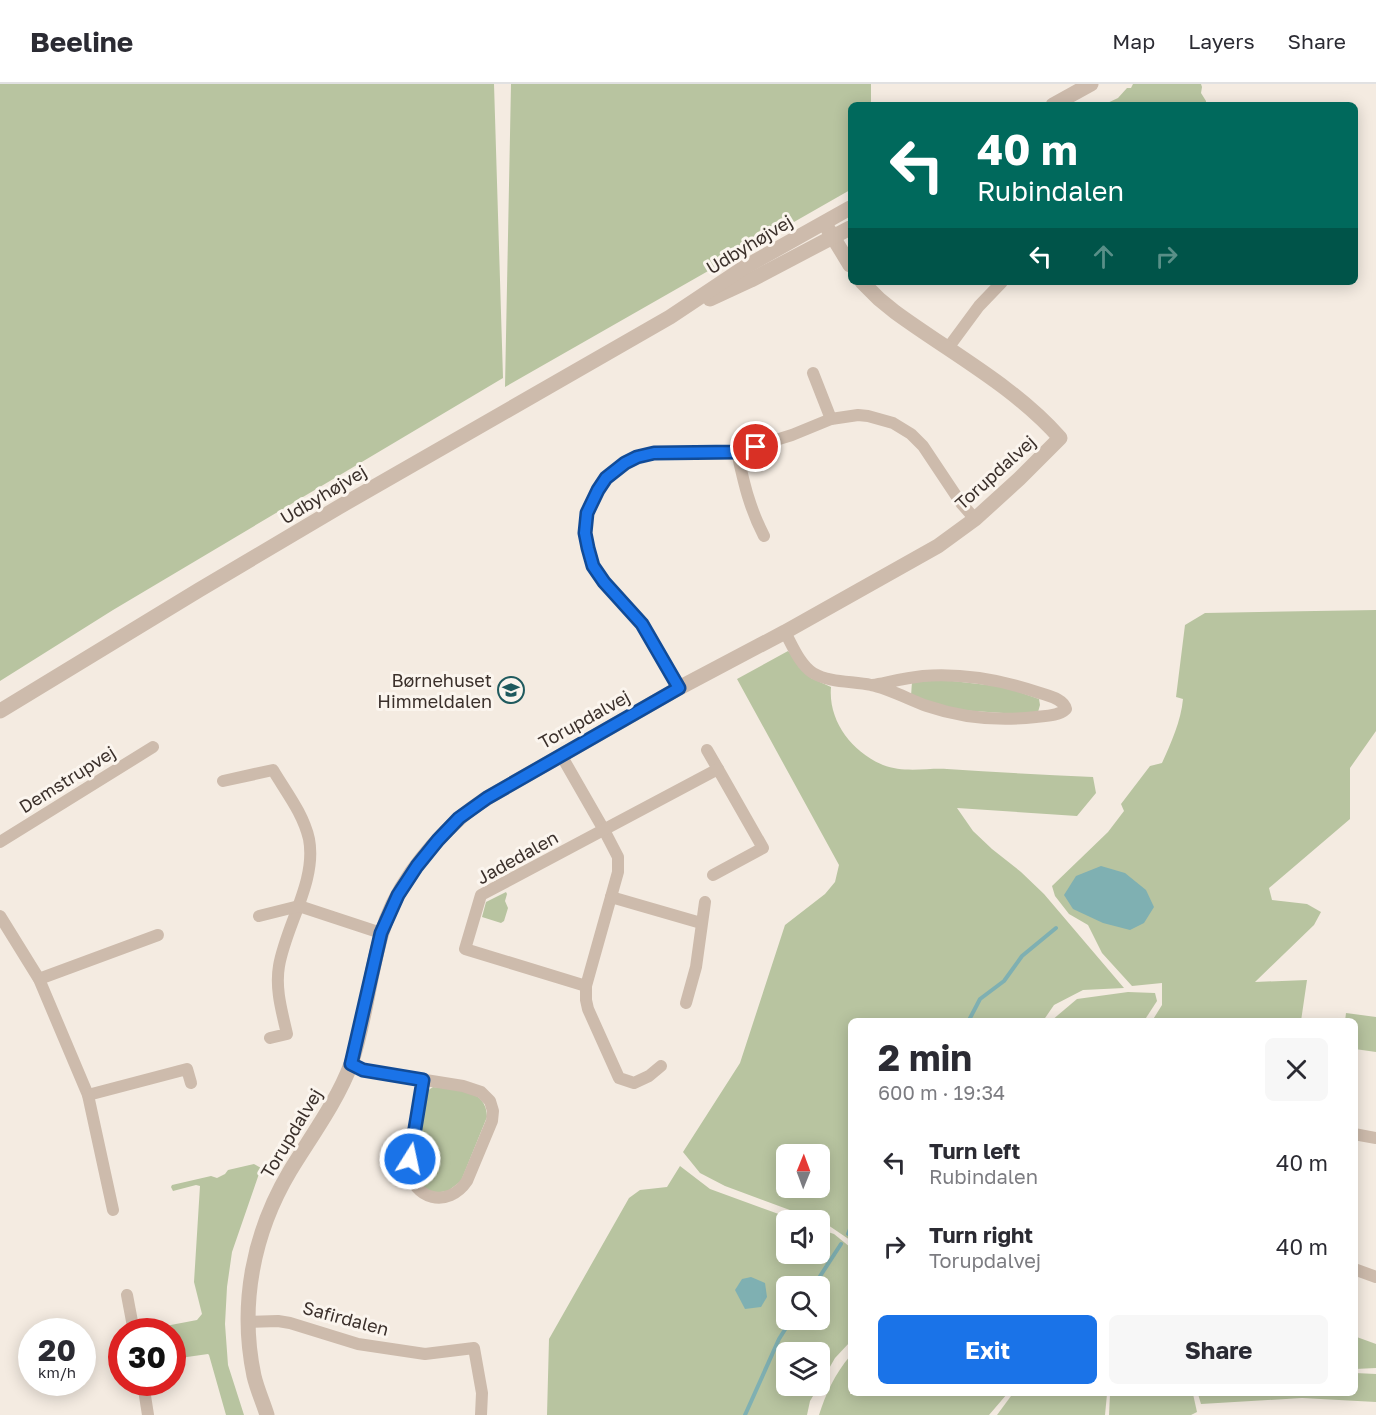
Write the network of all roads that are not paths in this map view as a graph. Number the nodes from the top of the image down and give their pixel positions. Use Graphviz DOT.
graph roads {
  1 [pos="1091,84"];
  2 [pos="1058,102"];
  3 [pos="848,208"];
  4 [pos="824,222"];
  5 [pos="848,229"];
  6 [pos="833,238"];
  7 [pos="848,262"];
  8 [pos="865,285"];
  9 [pos="999,285"];
  10 [pos="670,318"];
  11 [pos="948,348"];
  12 [pos="813,373"];
  13 [pos="831,419"];
  14 [pos="737,452"];
  15 [pos="975,519"];
  16 [pos="764,536"];
  17 [pos="785,632"];
  18 [pos="873,685"];
  19 [pos="679,688"];
  20 [pos="0,711"];
  21 [pos="153,747"];
  22 [pos="707,750"];
  23 [pos="561,755"];
  24 [pos="718,769"];
  25 [pos="223,781"];
  26 [pos="604,830"];
  27 [pos="0,843"];
  28 [pos="713,875"];
  29 [pos="611,897"];
  30 [pos="705,902"];
  31 [pos="299,906"];
  32 [pos="0,916"];
  33 [pos="259,916"];
  34 [pos="701,922"];
  35 [pos="381,933"];
  36 [pos="158,935"];
  37 [pos="39,979"];
  38 [pos="586,986"];
  39 [pos="686,1003"];
  40 [pos="270,1038"];
  41 [pos="351,1064"];
  42 [pos="661,1066"];
  43 [pos="423,1080"];
  44 [pos="191,1083"];
  45 [pos="88,1095"];
  46 [pos="1358,1135"];
  47 [pos="1376,1138"];
  48 [pos="113,1210"];
  49 [pos="1358,1270"];
  50 [pos="1376,1276"];
  51 [pos="127,1295"];
  52 [pos="131,1318"];
  53 [pos="248,1322"];
  54 [pos="145,1396"];
  55 [pos="148,1415"];
  56 [pos="267,1415"];
  57 [pos="482,1415"];
  1 -- 2 [label="street"];
  3 -- 4 [label="street, Udbyhøjvej"];
  4 -- 6 [label="street"];
  4 -- 10 [label="street, Udbyhøjvej"];
  5 -- 6 [label="street, Udbyhøjvej"];
  6 -- 7 [label="street"];
  6 -- 10 [label="street, Udbyhøjvej"];
  8 -- 11 [label="street, Torupdalvej"];
  9 -- 11 [label="street"];
  10 -- 20 [label="street, Udbyhøjvej"];
  11 -- 15 [label="street, Torupdalvej"];
  12 -- 13 [label="street"];
  13 -- 14 [label="street"];
  13 -- 15 [label="street"];
  14 -- 16 [label="street"];
  14 -- 19 [label="street"];
  15 -- 17 [label="street, Torupdalvej"];
  17 -- 18 [label="street"];
  17 -- 19 [label="street, Torupdalvej"];
  18 -- 18 [label="street"];
  19 -- 23 [label="street, Torupdalvej"];
  21 -- 27 [label="street, Demstrupvej"];
  22 -- 24 [label="street"];
  23 -- 26 [label="street"];
  23 -- 35 [label="street, Torupdalvej"];
  24 -- 26 [label="street, Jadedalen"];
  24 -- 28 [label="street"];
  25 -- 31 [label="street"];
  26 -- 29 [label="street"];
  26 -- 38 [label="street, Jadedalen"];
  29 -- 34 [label="street"];
  29 -- 38 [label="street"];
  30 -- 34 [label="street"];
  31 -- 33 [label="street"];
  31 -- 35 [label="street"];
  31 -- 40 [label="street"];
  32 -- 37 [label="street"];
  34 -- 39 [label="street"];
  35 -- 41 [label="street, Torupdalvej"];
  36 -- 37 [label="street"];
  37 -- 45 [label="street"];
  38 -- 42 [label="street"];
  41 -- 43 [label="street"];
  41 -- 53 [label="street, Torupdalvej"];
  43 -- 43 [label="street"];
  44 -- 45 [label="street"];
  45 -- 48 [label="street"];
  46 -- 47 [label="street"];
  49 -- 50 [label="street"];
  51 -- 52 [label="street"];
  53 -- 56 [label="street, Torupdalvej"];
  53 -- 57 [label="street, Safirdalen"];
  54 -- 55 [label="street"];
}
